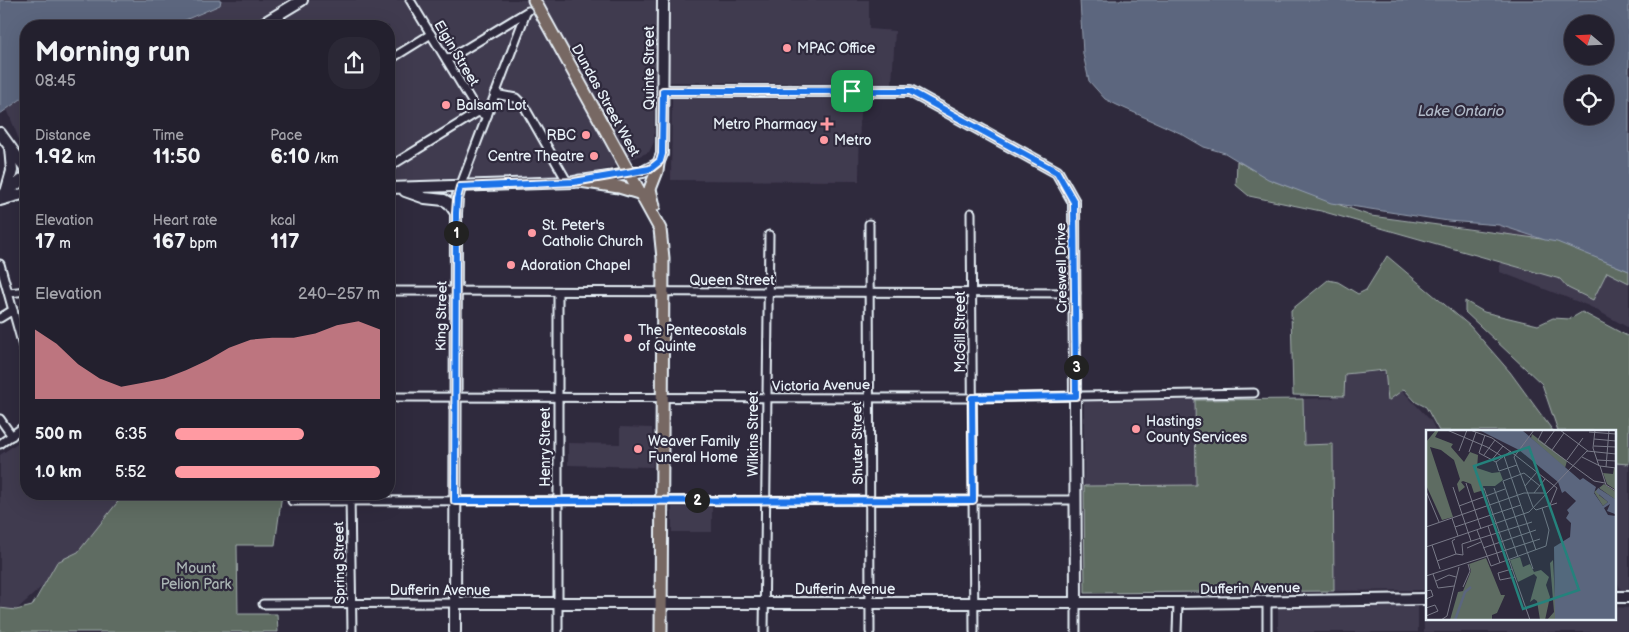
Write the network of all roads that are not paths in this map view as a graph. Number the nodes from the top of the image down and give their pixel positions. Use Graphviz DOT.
graph roads {
  1 [pos="302,0"];
  2 [pos="410,0"];
  3 [pos="663,0"];
  4 [pos="535,3"];
  5 [pos="526,12"];
  6 [pos="279,14"];
  7 [pos="269,20"];
  8 [pos="280,20"];
  9 [pos="431,34"];
  10 [pos="395,56"];
  11 [pos="446,60"];
  12 [pos="663,91"];
  13 [pos="495,94"];
  14 [pos="478,112"];
  15 [pos="487,116"];
  16 [pos="0,133"];
  17 [pos="10,147"];
  18 [pos="20,153"];
  19 [pos="20,161"];
  20 [pos="395,163"];
  21 [pos="658,164"];
  22 [pos="629,173"];
  23 [pos="580,181"];
  24 [pos="20,182"];
  25 [pos="568,183"];
  26 [pos="460,187"];
  27 [pos="395,188"];
  28 [pos="395,189"];
  29 [pos="20,194"];
  30 [pos="642,194"];
  31 [pos="2,196"];
  32 [pos="456,213"];
  33 [pos="971,213"];
  34 [pos="657,220"];
  35 [pos="869,224"];
  36 [pos="769,235"];
  37 [pos="0,264"];
  38 [pos="395,291"];
  39 [pos="455,291"];
  40 [pos="20,292"];
  41 [pos="558,292"];
  42 [pos="9,293"];
  43 [pos="663,293"];
  44 [pos="766,293"];
  45 [pos="869,293"];
  46 [pos="1076,293"];
  47 [pos="972,294"];
  48 [pos="13,310"];
  49 [pos="0,318"];
  50 [pos="20,335"];
  51 [pos="1254,393"];
  52 [pos="454,396"];
  53 [pos="1076,396"];
  54 [pos="395,397"];
  55 [pos="557,397"];
  56 [pos="868,397"];
  57 [pos="662,398"];
  58 [pos="766,398"];
  59 [pos="972,398"];
  60 [pos="0,419"];
  61 [pos="20,430"];
  62 [pos="12,436"];
  63 [pos="0,444"];
  64 [pos="395,499"];
  65 [pos="766,499"];
  66 [pos="306,500"];
  67 [pos="350,500"];
  68 [pos="558,500"];
  69 [pos="662,500"];
  70 [pos="870,500"];
  71 [pos="973,500"];
  72 [pos="1076,500"];
  73 [pos="292,501"];
  74 [pos="455,501"];
  75 [pos="1616,597"];
  76 [pos="1629,597"];
  77 [pos="1426,599"];
  78 [pos="1267,601"];
  79 [pos="1076,602"];
  80 [pos="455,603"];
  81 [pos="558,603"];
  82 [pos="661,603"];
  83 [pos="764,603"];
  84 [pos="871,603"];
  85 [pos="974,603"];
  86 [pos="1178,603"];
  87 [pos="263,604"];
  88 [pos="352,604"];
  89 [pos="352,632"];
  90 [pos="455,632"];
  91 [pos="558,632"];
  92 [pos="661,632"];
  93 [pos="764,632"];
  94 [pos="870,632"];
  95 [pos="974,632"];
  96 [pos="1076,632"];
  97 [pos="1177,632"];
  98 [pos="1267,632"];
  1 -- 6 [label="street"];
  2 -- 9 [label="street, Elgin Street"];
  3 -- 12 [label="street, Quinte Street"];
  4 -- 5 [label="street"];
  4 -- 22 [label="main road, Dundas Street West"];
  5 -- 11 [label="street"];
  5 -- 13 [label="street, King Street"];
  6 -- 7 [label="street"];
  6 -- 8 [label="street"];
  9 -- 10 [label="street"];
  9 -- 11 [label="street, Elgin Street"];
  11 -- 14 [label="street, Elgin Street"];
  12 -- 21 [label="street, Quinte Street"];
  12 -- 46 [label="street, Creswell Drive"];
  13 -- 15 [label="street, King Street"];
  13 -- 25 [label="street"];
  14 -- 15 [label="street"];
  14 -- 20 [label="street"];
  15 -- 26 [label="street, King Street"];
  16 -- 17 [label="street"];
  17 -- 18 [label="street"];
  17 -- 19 [label="street"];
  17 -- 31 [label="street"];
  21 -- 22 [label="street"];
  21 -- 34 [label="main road"];
  22 -- 23 [label="street"];
  22 -- 30 [label="main road, Dundas Street West"];
  23 -- 25 [label="street"];
  23 -- 30 [label="main road"];
  24 -- 31 [label="street"];
  25 -- 26 [label="street"];
  26 -- 27 [label="street"];
  26 -- 32 [label="street, King Street"];
  28 -- 32 [label="street"];
  29 -- 31 [label="street"];
  30 -- 34 [label="main road, Dundas Street West"];
  32 -- 39 [label="street, King Street"];
  33 -- 47 [label="street, McGill Street"];
  34 -- 43 [label="main road, Dundas Street West"];
  35 -- 45 [label="street, Shuter Street"];
  36 -- 44 [label="street, Wilkins Street"];
  37 -- 42 [label="street"];
  38 -- 39 [label="street, Queen Street"];
  39 -- 41 [label="street, Queen Street"];
  39 -- 52 [label="street, King Street"];
  40 -- 42 [label="street"];
  41 -- 43 [label="street, Queen Street"];
  41 -- 55 [label="street, Henry Street"];
  42 -- 48 [label="street"];
  43 -- 44 [label="street, Queen Street"];
  43 -- 57 [label="main road, Dundas Street West"];
  44 -- 45 [label="street, Queen Street"];
  44 -- 58 [label="street, Wilkins Street"];
  45 -- 47 [label="street, Queen Street"];
  45 -- 56 [label="street, Shuter Street"];
  46 -- 47 [label="street, Queen Street"];
  46 -- 53 [label="street, Creswell Drive"];
  47 -- 59 [label="street, McGill Street"];
  48 -- 49 [label="street"];
  48 -- 50 [label="street"];
  51 -- 53 [label="street, Victoria Avenue"];
  52 -- 54 [label="street, Victoria Avenue"];
  52 -- 55 [label="street, Victoria Avenue"];
  52 -- 74 [label="street, King Street"];
  53 -- 59 [label="street, Victoria Avenue"];
  53 -- 72 [label="street, Creswell Drive"];
  55 -- 57 [label="street, Victoria Avenue"];
  55 -- 68 [label="street, Henry Street"];
  56 -- 58 [label="street, Victoria Avenue"];
  56 -- 59 [label="street, Victoria Avenue"];
  56 -- 70 [label="street, Shuter Street"];
  57 -- 58 [label="street, Victoria Avenue"];
  57 -- 69 [label="main road, Dundas Street West"];
  58 -- 65 [label="street, Wilkins Street"];
  59 -- 71 [label="street, McGill Street"];
  60 -- 62 [label="street"];
  61 -- 62 [label="street"];
  62 -- 63 [label="street"];
  64 -- 74 [label="street"];
  65 -- 69 [label="street"];
  65 -- 70 [label="street"];
  65 -- 83 [label="street, Wilkins Street"];
  66 -- 73 [label="street"];
  67 -- 88 [label="street, Spring Street"];
  68 -- 69 [label="street"];
  68 -- 74 [label="street"];
  68 -- 81 [label="street, Henry Street"];
  69 -- 82 [label="main road, Dundas Street West"];
  70 -- 71 [label="street"];
  70 -- 84 [label="street, Shuter Street"];
  71 -- 72 [label="street"];
  71 -- 85 [label="street, McGill Street"];
  72 -- 79 [label="street, Creswell Drive"];
  74 -- 80 [label="street, King Street"];
  75 -- 76 [label="street"];
  77 -- 78 [label="street, Dufferin Avenue"];
  78 -- 86 [label="street, Dufferin Avenue"];
  78 -- 98 [label="street"];
  79 -- 85 [label="street, Dufferin Avenue"];
  79 -- 86 [label="street, Dufferin Avenue"];
  79 -- 96 [label="street, Creswell Drive"];
  80 -- 81 [label="street, Dufferin Avenue"];
  80 -- 88 [label="street, Dufferin Avenue"];
  80 -- 90 [label="street, King Street"];
  81 -- 82 [label="street, Dufferin Avenue"];
  81 -- 91 [label="street, Henry Street"];
  82 -- 83 [label="street, Dufferin Avenue"];
  82 -- 92 [label="main road, Dundas Street West"];
  83 -- 84 [label="street, Dufferin Avenue"];
  83 -- 93 [label="street, Wilkins Street"];
  84 -- 85 [label="street, Dufferin Avenue"];
  84 -- 94 [label="street, Shuter Street"];
  85 -- 95 [label="street, McGill Street"];
  86 -- 97 [label="street"];
  87 -- 88 [label="street, Dufferin Avenue"];
  88 -- 89 [label="street, Spring Street"];
}
